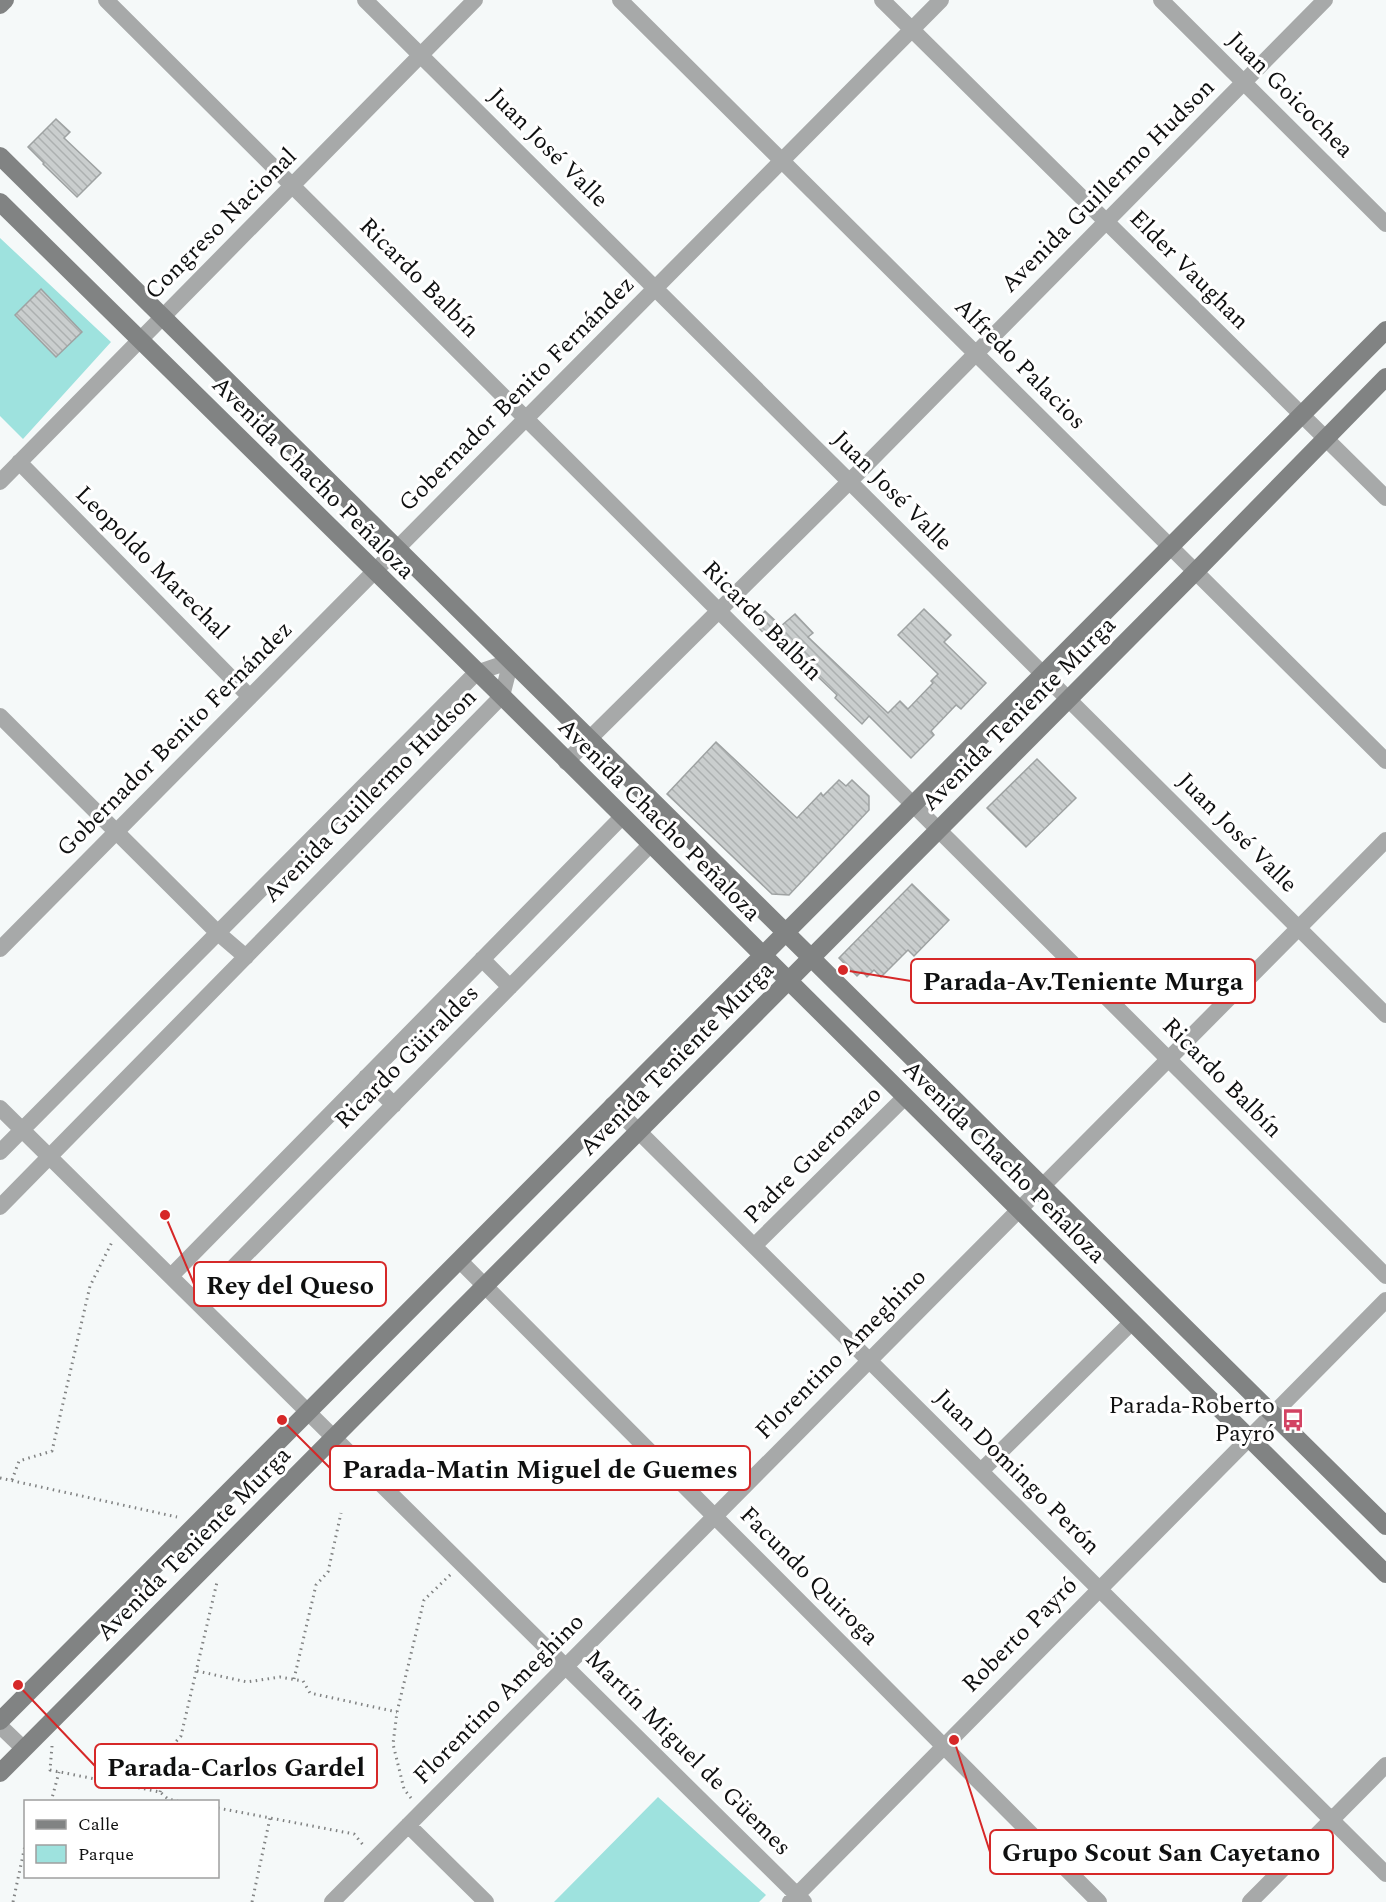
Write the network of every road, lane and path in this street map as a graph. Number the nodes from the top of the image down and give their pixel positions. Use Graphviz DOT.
graph roads {
  1 [pos="4,0"];
  2 [pos="106,0"];
  3 [pos="365,0"];
  4 [pos="475,0"];
  5 [pos="620,0"];
  6 [pos="882,0"];
  7 [pos="941,0"];
  8 [pos="1161,0"];
  9 [pos="1325,0"];
  10 [pos="0,4"];
  11 [pos="912,29"];
  12 [pos="420,55"];
  13 [pos="1244,83"];
  14 [pos="0,156"];
  15 [pos="782,161"];
  16 [pos="292,186"];
  17 [pos="0,202"];
  18 [pos="1106,222"];
  19 [pos="1386,224"];
  20 [pos="655,288"];
  21 [pos="163,317"];
  22 [pos="1386,330"];
  23 [pos="140,340"];
  24 [pos="976,354"];
  25 [pos="1386,378"];
  26 [pos="1302,414"];
  27 [pos="526,418"];
  28 [pos="1325,438"];
  29 [pos="19,462"];
  30 [pos="0,482"];
  31 [pos="849,482"];
  32 [pos="1386,498"];
  33 [pos="1170,546"];
  34 [pos="397,548"];
  35 [pos="374,572"];
  36 [pos="1195,572"];
  37 [pos="718,612"];
  38 [pos="511,661"];
  39 [pos="476,673"];
  40 [pos="1042,674"];
  41 [pos="502,696"];
  42 [pos="250,697"];
  43 [pos="1068,699"];
  44 [pos="0,716"];
  45 [pos="590,739"];
  46 [pos="1386,761"];
  47 [pos="566,762"];
  48 [pos="913,804"];
  49 [pos="622,817"];
  50 [pos="938,830"];
  51 [pos="116,832"];
  52 [pos="1386,840"];
  53 [pos="650,845"];
  54 [pos="1298,928"];
  55 [pos="785,932"];
  56 [pos="218,933"];
  57 [pos="0,949"];
  58 [pos="761,956"];
  59 [pos="246,957"];
  60 [pos="811,957"];
  61 [pos="482,959"];
  62 [pos="787,981"];
  63 [pos="510,987"];
  64 [pos="1386,1015"];
  65 [pos="1168,1059"];
  66 [pos="366,1077"];
  67 [pos="904,1097"];
  68 [pos="394,1105"];
  69 [pos="612,1106"];
  70 [pos="0,1108"];
  71 [pos="22,1130"];
  72 [pos="638,1131"];
  73 [pos="0,1152"];
  74 [pos="50,1156"];
  75 [pos="1042,1186"];
  76 [pos="0,1207"];
  77 [pos="1018,1210"];
  78 [pos="120,1226"];
  79 [pos="754,1246"];
  80 [pos="459,1260"];
  81 [pos="171,1276"];
  82 [pos="1386,1276"];
  83 [pos="485,1286"];
  84 [pos="1386,1300"];
  85 [pos="198,1303"];
  86 [pos="1132,1323"];
  87 [pos="869,1360"];
  88 [pos="308,1412"];
  89 [pos="1273,1414"];
  90 [pos="334,1437"];
  91 [pos="1249,1438"];
  92 [pos="981,1471"];
  93 [pos="0,1478"];
  94 [pos="12,1480"];
  95 [pos="341,1513"];
  96 [pos="715,1515"];
  97 [pos="198,1522"];
  98 [pos="1386,1526"];
  99 [pos="214,1557"];
  100 [pos="462,1564"];
  101 [pos="1386,1574"];
  102 [pos="1100,1589"];
  103 [pos="566,1666"];
  104 [pos="196,1671"];
  105 [pos="294,1679"];
  106 [pos="397,1712"];
  107 [pos="53,1720"];
  108 [pos="0,1723"];
  109 [pos="944,1746"];
  110 [pos="24,1749"];
  111 [pos="1386,1765"];
  112 [pos="59,1772"];
  113 [pos="0,1773"];
  114 [pos="160,1792"];
  115 [pos="52,1800"];
  116 [pos="172,1800"];
  117 [pos="219,1808"];
  118 [pos="421,1812"];
  119 [pos="270,1818"];
  120 [pos="1331,1820"];
  121 [pos="408,1825"];
  122 [pos="24,1850"];
  123 [pos="375,1858"];
  124 [pos="1386,1874"];
  125 [pos="797,1900"];
  126 [pos="13,1902"];
  127 [pos="252,1902"];
  128 [pos="332,1902"];
  129 [pos="486,1902"];
  130 [pos="1100,1902"];
  131 [pos="1250,1902"];
  1 -- 10 [label="main road"];
  2 -- 16 [label="street, Ricardo Balbín"];
  3 -- 12 [label="street, Juan José Valle"];
  4 -- 12 [label="street, Congreso Nacional"];
  5 -- 15 [label="street, Alfredo Palacios"];
  6 -- 11 [label="street, Elder Vaughan"];
  7 -- 11 [label="street, Gobernador Benito Fernández"];
  8 -- 13 [label="street, Juan Goicochea"];
  9 -- 13 [label="street, Avenida Guillermo Hudson"];
  11 -- 15 [label="street, Gobernador Benito Fernández"];
  11 -- 18 [label="street, Elder Vaughan"];
  12 -- 16 [label="street, Congreso Nacional"];
  12 -- 20 [label="street, Juan José Valle"];
  13 -- 18 [label="street, Avenida Guillermo Hudson"];
  13 -- 19 [label="street, Juan Goicochea"];
  14 -- 21 [label="main road, Avenida Chacho Peñaloza"];
  15 -- 20 [label="street, Gobernador Benito Fernández"];
  15 -- 24 [label="street, Alfredo Palacios"];
  16 -- 21 [label="street, Congreso Nacional"];
  16 -- 27 [label="street, Ricardo Balbín"];
  17 -- 23 [label="main road, Avenida Chacho Peñaloza"];
  18 -- 24 [label="street, Avenida Guillermo Hudson"];
  18 -- 26 [label="street, Elder Vaughan"];
  20 -- 27 [label="street, Gobernador Benito Fernández"];
  20 -- 31 [label="street, Juan José Valle"];
  21 -- 23 [label="street, Congreso Nacional"];
  21 -- 34 [label="main road, Avenida Chacho Peñaloza"];
  22 -- 26 [label="main road, Avenida Teniente Murga"];
  23 -- 29 [label="street, Congreso Nacional"];
  23 -- 35 [label="main road, Avenida Chacho Peñaloza"];
  24 -- 31 [label="street, Avenida Guillermo Hudson"];
  24 -- 33 [label="street, Alfredo Palacios"];
  25 -- 28 [label="main road, Avenida Teniente Murga"];
  26 -- 28 [label="street, Elder Vaughan"];
  26 -- 33 [label="main road, Avenida Teniente Murga"];
  27 -- 34 [label="street, Gobernador Benito Fernández"];
  27 -- 37 [label="street, Ricardo Balbín"];
  28 -- 32 [label="street, Elder Vaughan"];
  28 -- 36 [label="main road, Avenida Teniente Murga"];
  29 -- 30 [label="street, Congreso Nacional"];
  29 -- 42 [label="street, Leopoldo Marechal"];
  31 -- 37 [label="street, Avenida Guillermo Hudson"];
  31 -- 40 [label="street, Juan José Valle"];
  33 -- 36 [label="street, Alfredo Palacios"];
  33 -- 40 [label="main road, Avenida Teniente Murga"];
  34 -- 35 [label="street, Gobernador Benito Fernández"];
  34 -- 38 [label="main road, Avenida Chacho Peñaloza"];
  35 -- 39 [label="main road, Avenida Chacho Peñaloza"];
  35 -- 42 [label="street, Gobernador Benito Fernández"];
  36 -- 43 [label="main road, Avenida Teniente Murga"];
  36 -- 46 [label="street, Alfredo Palacios"];
  37 -- 45 [label="street, Avenida Guillermo Hudson"];
  37 -- 48 [label="street, Ricardo Balbín"];
  38 -- 39 [label="street, Avenida Guillermo Hudson"];
  38 -- 41 [label="street, Avenida Guillermo Hudson"];
  38 -- 45 [label="main road, Avenida Chacho Peñaloza"];
  39 -- 41 [label="main road, Avenida Chacho Peñaloza"];
  39 -- 56 [label="street, Avenida Guillermo Hudson"];
  40 -- 43 [label="street, Juan José Valle"];
  40 -- 48 [label="main road, Avenida Teniente Murga"];
  41 -- 47 [label="main road, Avenida Chacho Peñaloza"];
  41 -- 59 [label="street, Avenida Guillermo Hudson"];
  42 -- 51 [label="street, Gobernador Benito Fernández"];
  43 -- 50 [label="main road, Avenida Teniente Murga"];
  43 -- 54 [label="street, Juan José Valle"];
  44 -- 51 [label="street"];
  45 -- 47 [label="street, Avenida Guillermo Hudson"];
  45 -- 55 [label="main road, Avenida Chacho Peñaloza"];
  47 -- 49 [label="main road, Avenida Chacho Peñaloza"];
  48 -- 50 [label="street, Ricardo Balbín"];
  48 -- 55 [label="main road, Avenida Teniente Murga"];
  49 -- 53 [label="main road, Avenida Chacho Peñaloza"];
  49 -- 61 [label="street, Ricardo Güiraldes"];
  50 -- 60 [label="main road, Avenida Teniente Murga"];
  50 -- 65 [label="street, Ricardo Balbín"];
  51 -- 56 [label="street"];
  51 -- 57 [label="street, Gobernador Benito Fernández"];
  52 -- 54 [label="street, Florentino Ameghino"];
  53 -- 58 [label="main road, Avenida Chacho Peñaloza"];
  53 -- 63 [label="street, Ricardo Güiraldes"];
  54 -- 64 [label="street, Juan José Valle"];
  54 -- 65 [label="street, Florentino Ameghino"];
  55 -- 58 [label="main road, Avenida Teniente Murga"];
  55 -- 60 [label="main road, Avenida Chacho Peñaloza"];
  56 -- 59 [label="street"];
  56 -- 71 [label="street, Avenida Guillermo Hudson"];
  58 -- 62 [label="main road, Avenida Chacho Peñaloza"];
  58 -- 69 [label="main road, Avenida Teniente Murga"];
  59 -- 74 [label="street, Avenida Guillermo Hudson"];
  60 -- 62 [label="main road, Avenida Teniente Murga"];
  60 -- 75 [label="main road, Avenida Chacho Peñaloza"];
  61 -- 63 [label="street"];
  61 -- 66 [label="street, Ricardo Güiraldes"];
  62 -- 67 [label="main road, Avenida Chacho Peñaloza"];
  62 -- 72 [label="main road, Avenida Teniente Murga"];
  63 -- 68 [label="street, Ricardo Güiraldes"];
  65 -- 75 [label="street, Florentino Ameghino"];
  65 -- 82 [label="street, Ricardo Balbín"];
  66 -- 68 [label="street"];
  66 -- 81 [label="street, Ricardo Güiraldes"];
  67 -- 77 [label="main road, Avenida Chacho Peñaloza"];
  67 -- 79 [label="street, Padre Gueronazo"];
  68 -- 85 [label="street, Ricardo Güiraldes"];
  69 -- 72 [label="street, Juan Domingo Perón"];
  69 -- 80 [label="main road, Avenida Teniente Murga"];
  70 -- 71 [label="street, Martín Miguel de Güemes"];
  71 -- 73 [label="street, Avenida Guillermo Hudson"];
  71 -- 74 [label="street, Martín Miguel de Güemes"];
  72 -- 79 [label="street, Juan Domingo Perón"];
  72 -- 83 [label="main road, Avenida Teniente Murga"];
  74 -- 76 [label="street, Avenida Guillermo Hudson"];
  74 -- 78 [label="street, Martín Miguel de Güemes"];
  75 -- 77 [label="street, Florentino Ameghino"];
  75 -- 89 [label="main road, Avenida Chacho Peñaloza"];
  77 -- 86 [label="main road, Avenida Chacho Peñaloza"];
  77 -- 87 [label="street, Florentino Ameghino"];
  78 -- 81 [label="street, Martín Miguel de Güemes"];
  78 -- 94 [label="path"];
  79 -- 87 [label="street, Juan Domingo Perón"];
  80 -- 83 [label="street, Facundo Quiroga"];
  80 -- 88 [label="main road, Avenida Teniente Murga"];
  81 -- 85 [label="street, Martín Miguel de Güemes"];
  83 -- 90 [label="main road, Avenida Teniente Murga"];
  83 -- 96 [label="street, Facundo Quiroga"];
  84 -- 89 [label="street, Roberto Payró"];
  85 -- 88 [label="street, Martín Miguel de Güemes"];
  86 -- 91 [label="main road, Avenida Chacho Peñaloza"];
  86 -- 92 [label="street"];
  87 -- 92 [label="street, Juan Domingo Perón"];
  87 -- 96 [label="street, Florentino Ameghino"];
  88 -- 90 [label="street, Martín Miguel de Güemes"];
  88 -- 97 [label="main road, Avenida Teniente Murga"];
  89 -- 91 [label="street, Roberto Payró"];
  89 -- 98 [label="main road, Avenida Chacho Peñaloza"];
  90 -- 99 [label="main road, Avenida Teniente Murga"];
  90 -- 100 [label="street, Martín Miguel de Güemes"];
  91 -- 101 [label="main road, Avenida Chacho Peñaloza"];
  91 -- 102 [label="street, Roberto Payró"];
  92 -- 102 [label="street, Juan Domingo Perón"];
  93 -- 94 [label="path"];
  94 -- 97 [label="path"];
  95 -- 105 [label="path"];
  96 -- 103 [label="street, Florentino Ameghino"];
  96 -- 109 [label="street, Facundo Quiroga"];
  97 -- 108 [label="main road, Avenida Teniente Murga"];
  99 -- 104 [label="path"];
  99 -- 107 [label="main road, Avenida Teniente Murga"];
  100 -- 103 [label="street, Martín Miguel de Güemes"];
  100 -- 106 [label="path"];
  102 -- 109 [label="street, Roberto Payró"];
  102 -- 120 [label="street, Juan Domingo Perón"];
  103 -- 118 [label="street, Florentino Ameghino"];
  103 -- 125 [label="street, Martín Miguel de Güemes"];
  104 -- 105 [label="path"];
  104 -- 114 [label="path"];
  105 -- 106 [label="path"];
  106 -- 118 [label="path"];
  107 -- 110 [label="main road, Avenida Teniente Murga"];
  107 -- 112 [label="path"];
  108 -- 110 [label="street"];
  109 -- 125 [label="street, Roberto Payró"];
  109 -- 130 [label="street, Facundo Quiroga"];
  110 -- 113 [label="main road, Avenida Teniente Murga"];
  111 -- 120 [label="street"];
  112 -- 114 [label="path"];
  112 -- 115 [label="path"];
  114 -- 116 [label="path"];
  117 -- 119 [label="path"];
  118 -- 121 [label="street, Florentino Ameghino"];
  119 -- 123 [label="path"];
  119 -- 127 [label="path"];
  120 -- 124 [label="street, Juan Domingo Perón"];
  120 -- 131 [label="street"];
  121 -- 123 [label="street, Florentino Ameghino"];
  121 -- 129 [label="street"];
  122 -- 126 [label="path"];
  123 -- 128 [label="street, Florentino Ameghino"];
}
